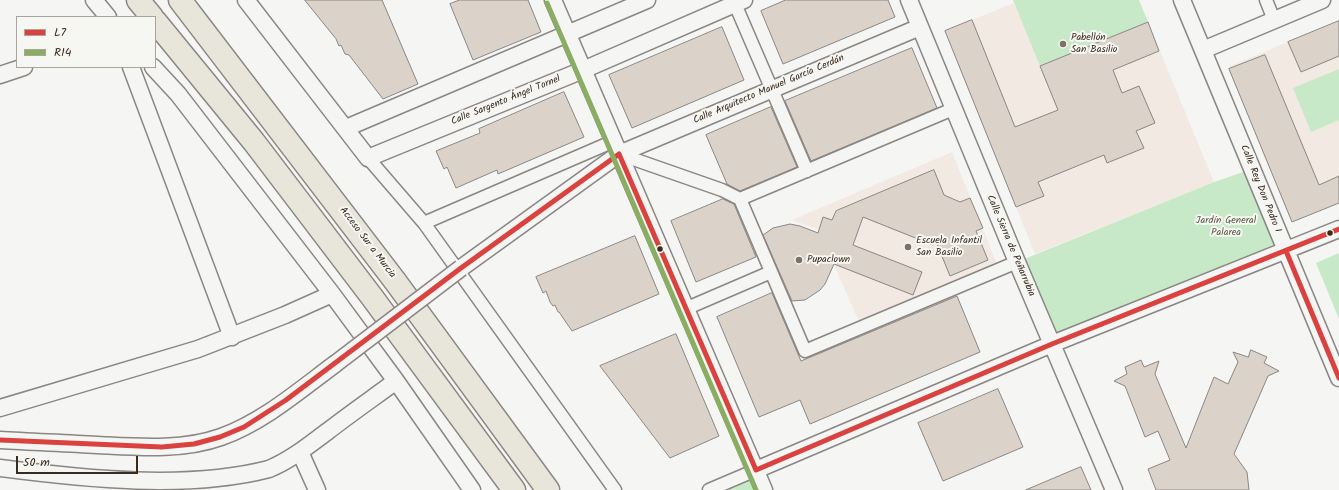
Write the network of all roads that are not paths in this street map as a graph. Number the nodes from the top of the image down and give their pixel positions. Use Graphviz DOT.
graph roads {
  1 [pos="94,0"];
  2 [pos="138,0"];
  3 [pos="180,0"];
  4 [pos="246,0"];
  5 [pos="553,0"];
  6 [pos="647,0"];
  7 [pos="909,0"];
  8 [pos="1182,0"];
  9 [pos="1266,0"];
  10 [pos="1322,0"];
  11 [pos="739,2"];
  12 [pos="107,16"];
  13 [pos="151,16"];
  14 [pos="1274,20"];
  15 [pos="156,22"];
  16 [pos="920,27"];
  17 [pos="568,34"];
  18 [pos="1203,50"];
  19 [pos="21,68"];
  20 [pos="131,68"];
  21 [pos="154,68"];
  22 [pos="583,70"];
  23 [pos="0,75"];
  24 [pos="773,89"];
  25 [pos="953,108"];
  26 [pos="346,128"];
  27 [pos="616,148"];
  28 [pos="368,158"];
  29 [pos="807,171"];
  30 [pos="740,200"];
  31 [pos="424,223"];
  32 [pos="1339,230"];
  33 [pos="1286,251"];
  34 [pos="1017,262"];
  35 [pos="771,272"];
  36 [pos="332,294"];
  37 [pos="685,309"];
  38 [pos="232,337"];
  39 [pos="1052,344"];
  40 [pos="1339,378"];
  41 [pos="396,381"];
  42 [pos="0,408"];
  43 [pos="472,433"];
  44 [pos="0,440"];
  45 [pos="300,452"];
  46 [pos="0,468"];
  47 [pos="756,470"];
  48 [pos="317,490"];
  49 [pos="472,490"];
  50 [pos="509,490"];
  51 [pos="514,490"];
  52 [pos="548,490"];
  53 [pos="615,490"];
  54 [pos="709,490"];
  55 [pos="764,490"];
  56 [pos="1114,490"];
  1 -- 12 [label="street"];
  2 -- 13 [label="highway"];
  3 -- 52 [label="highway, Acceso Sur a Murcia"];
  4 -- 26 [label="street"];
  5 -- 17 [label="street"];
  6 -- 17 [label="street"];
  7 -- 16 [label="street, Calle Sierra de Peñarrubia"];
  8 -- 18 [label="street, Calle Rey Don Pedro I"];
  9 -- 14 [label="street"];
  10 -- 14 [label="street"];
  11 -- 22 [label="street, Calle Sargento Ángel Tornel"];
  11 -- 24 [label="street"];
  14 -- 18 [label="street"];
  15 -- 43 [label="highway"];
  16 -- 24 [label="street, Calle Arquitecto Manuel García Cerdán"];
  16 -- 25 [label="street, Calle Sierra de Peñarrubia"];
  17 -- 22 [label="street"];
  17 -- 26 [label="street"];
  18 -- 33 [label="street, Calle Rey Don Pedro I"];
  19 -- 23 [label="street"];
  20 -- 38 [label="street"];
  21 -- 36 [label="street"];
  22 -- 27 [label="street"];
  22 -- 28 [label="street, Calle Sargento Ángel Tornel"];
  24 -- 27 [label="street, Calle Arquitecto Manuel García Cerdán"];
  24 -- 29 [label="street"];
  25 -- 29 [label="street"];
  25 -- 34 [label="street, Calle Sierra de Peñarrubia"];
  26 -- 28 [label="street"];
  27 -- 30 [label="street"];
  27 -- 31 [label="street"];
  27 -- 37 [label="street"];
  27 -- 44 [label="street, Calle Arquitecto Manuel García Cerdán, bridge"];
  28 -- 31 [label="street"];
  29 -- 30 [label="street"];
  30 -- 35 [label="street"];
  31 -- 53 [label="street"];
  32 -- 33 [label="street"];
  33 -- 39 [label="street"];
  33 -- 40 [label="street, Calle Rey Don Pedro I"];
  34 -- 35 [label="street"];
  34 -- 39 [label="street, Calle Sierra de Peñarrubia"];
  35 -- 37 [label="street"];
  36 -- 38 [label="street"];
  36 -- 41 [label="street"];
  37 -- 47 [label="street"];
  38 -- 42 [label="street"];
  39 -- 47 [label="street"];
  39 -- 56 [label="street, Calle Sierra de Peñarrubia"];
  41 -- 45 [label="street"];
  41 -- 49 [label="street"];
  43 -- 50 [label="highway"];
  43 -- 51 [label="highway"];
  45 -- 46 [label="street"];
  45 -- 48 [label="street"];
  47 -- 54 [label="street"];
  47 -- 55 [label="street"];
}
